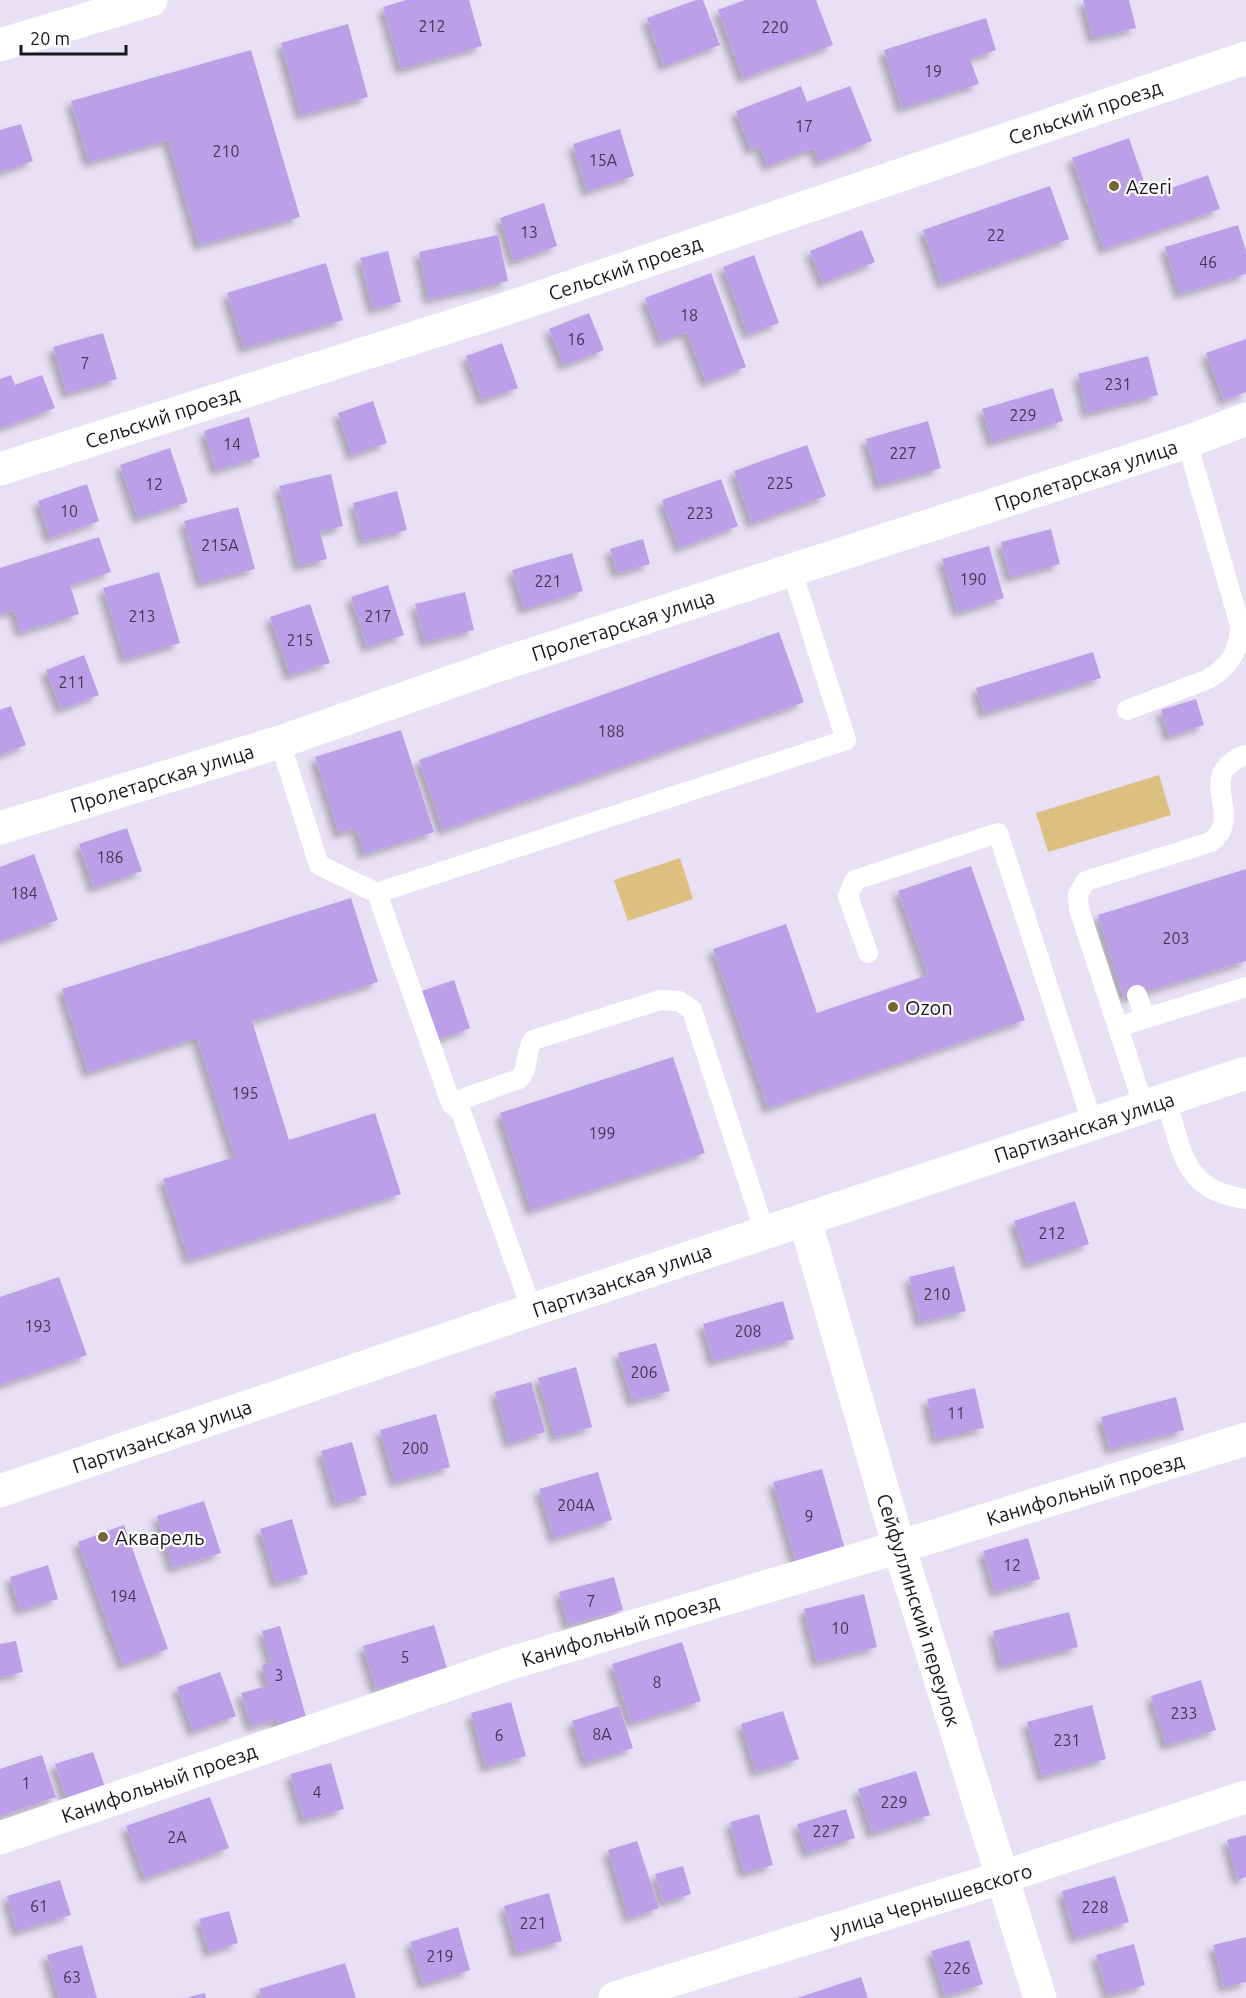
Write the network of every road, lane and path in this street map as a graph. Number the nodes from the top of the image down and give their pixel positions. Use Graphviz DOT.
graph roads {
  1 [pos="151,0"];
  2 [pos="0,45"];
  3 [pos="1246,58"];
  4 [pos="1246,419"];
  5 [pos="1187,442"];
  6 [pos="0,469"];
  7 [pos="792,571"];
  8 [pos="1127,710"];
  9 [pos="280,742"];
  10 [pos="1246,755"];
  11 [pos="0,828"];
  12 [pos="377,893"];
  13 [pos="868,953"];
  14 [pos="1246,987"];
  15 [pos="1137,995"];
  16 [pos="1145,1018"];
  17 [pos="1118,1027"];
  18 [pos="1246,1073"];
  19 [pos="451,1103"];
  20 [pos="1155,1103"];
  21 [pos="1093,1125"];
  22 [pos="1246,1199"];
  23 [pos="805,1220"];
  24 [pos="765,1233"];
  25 [pos="532,1311"];
  26 [pos="1246,1440"];
  27 [pos="0,1491"];
  28 [pos="899,1547"];
  29 [pos="1246,1797"];
  30 [pos="0,1838"];
  31 [pos="1003,1878"];
  32 [pos="615,1998"];
  33 [pos="1040,1998"];
  1 -- 2 [label="street"];
  3 -- 6 [label="street, Сельский проезд"];
  4 -- 5 [label="street, Пролетарская улица"];
  5 -- 7 [label="street, Пролетарская улица"];
  5 -- 8 [label="lane"];
  7 -- 9 [label="street, Пролетарская улица"];
  7 -- 12 [label="lane"];
  9 -- 11 [label="street, Пролетарская улица"];
  9 -- 12 [label="lane"];
  10 -- 17 [label="lane"];
  12 -- 19 [label="lane"];
  13 -- 21 [label="lane"];
  14 -- 16 [label="lane"];
  15 -- 16 [label="lane"];
  16 -- 17 [label="lane"];
  17 -- 20 [label="lane"];
  18 -- 20 [label="street, Партизанская улица"];
  19 -- 24 [label="lane"];
  19 -- 25 [label="lane"];
  20 -- 21 [label="street, Партизанская улица"];
  20 -- 22 [label="lane"];
  21 -- 23 [label="street, Партизанская улица"];
  23 -- 24 [label="street, Партизанская улица"];
  23 -- 28 [label="street, Сейфуллинский переулок"];
  24 -- 25 [label="street, Партизанская улица"];
  25 -- 27 [label="street, Партизанская улица"];
  26 -- 28 [label="street, Канифольный проезд"];
  28 -- 30 [label="street, Канифольный проезд"];
  28 -- 31 [label="street, Сейфуллинский переулок"];
  29 -- 31 [label="street, улица Чернышевского"];
  31 -- 32 [label="street, улица Чернышевского"];
  31 -- 33 [label="street, Сейфуллинский переулок"];
}
